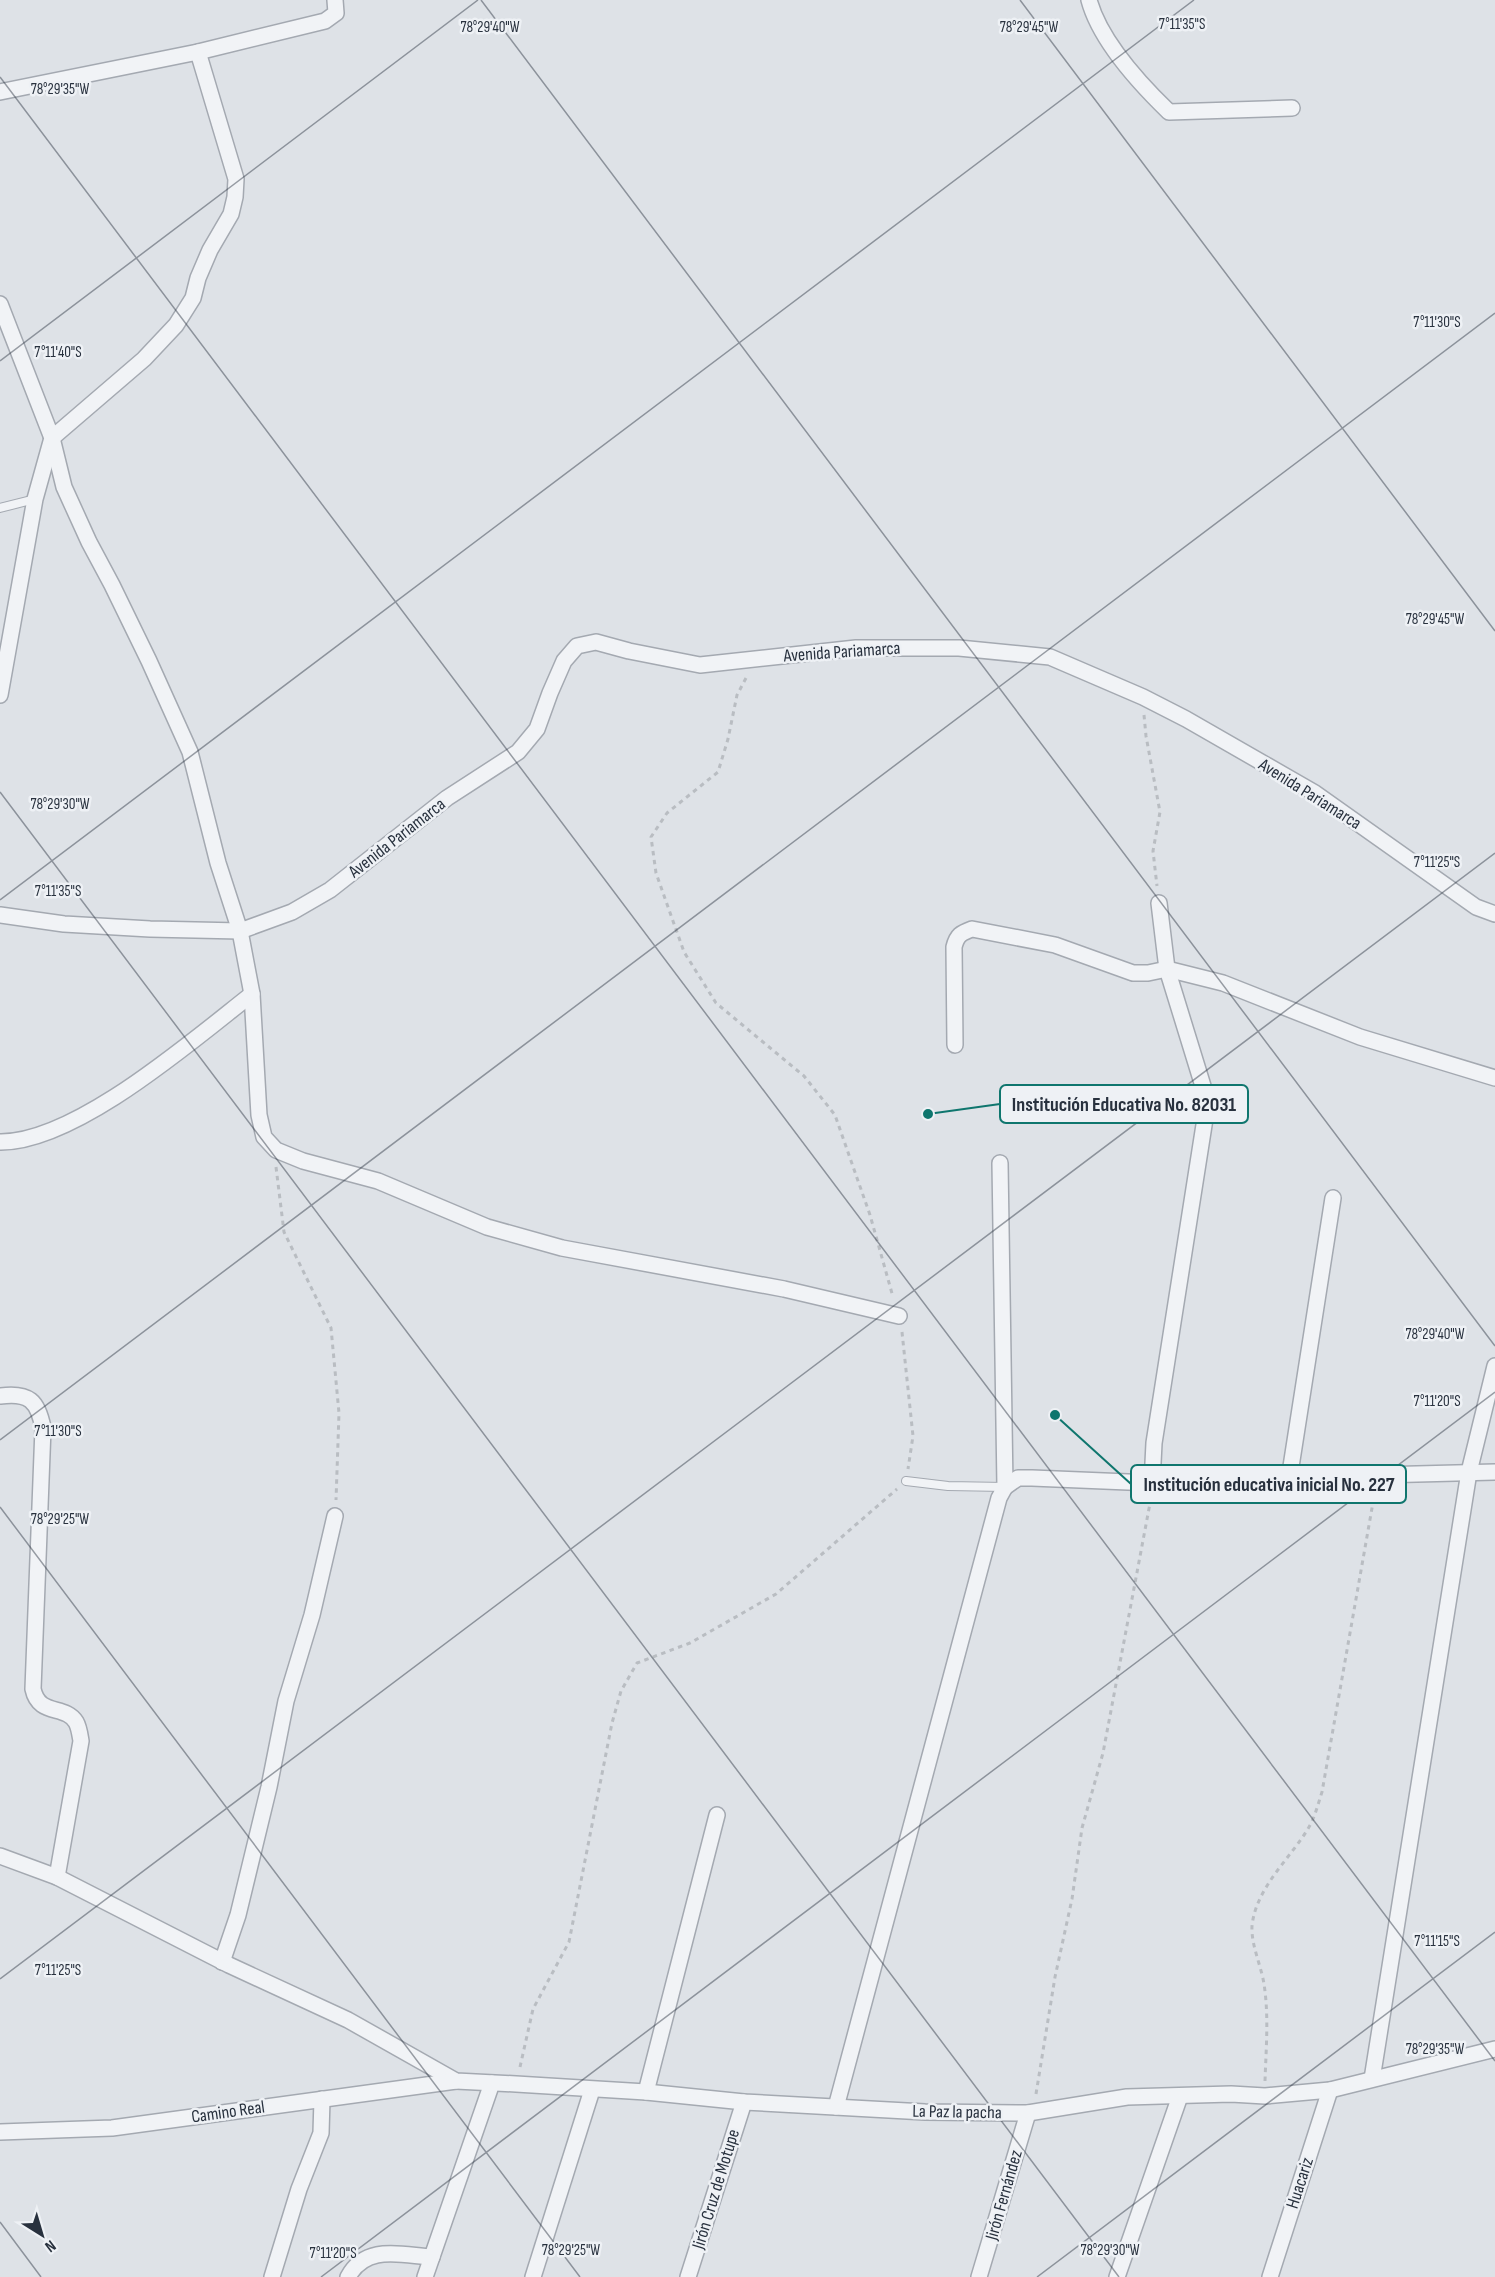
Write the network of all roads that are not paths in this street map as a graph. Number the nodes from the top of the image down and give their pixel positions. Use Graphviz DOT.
graph roads {
  1 [pos="335,0"];
  2 [pos="1089,0"];
  3 [pos="198,52"];
  4 [pos="0,92"];
  5 [pos="1292,108"];
  6 [pos="0,304"];
  7 [pos="51,438"];
  8 [pos="35,498"];
  9 [pos="0,508"];
  10 [pos="0,694"];
  11 [pos="1159,903"];
  12 [pos="1495,914"];
  13 [pos="0,915"];
  14 [pos="240,931"];
  15 [pos="1167,969"];
  16 [pos="252,994"];
  17 [pos="955,1045"];
  18 [pos="1495,1078"];
  19 [pos="0,1142"];
  20 [pos="1000,1163"];
  21 [pos="1333,1198"];
  22 [pos="899,1316"];
  23 [pos="1495,1366"];
  24 [pos="0,1396"];
  25 [pos="1469,1472"];
  26 [pos="1495,1472"];
  27 [pos="1290,1473"];
  28 [pos="906,1481"];
  29 [pos="1152,1483"];
  30 [pos="1005,1487"];
  31 [pos="335,1516"];
  32 [pos="717,1815"];
  33 [pos="0,1856"];
  34 [pos="57,1877"];
  35 [pos="222,1962"];
  36 [pos="1495,2049"];
  37 [pos="1371,2079"];
  38 [pos="456,2082"];
  39 [pos="492,2083"];
  40 [pos="592,2090"];
  41 [pos="1330,2090"];
  42 [pos="646,2092"];
  43 [pos="1180,2096"];
  44 [pos="322,2099"];
  45 [pos="744,2102"];
  46 [pos="836,2107"];
  47 [pos="1028,2113"];
  48 [pos="0,2132"];
  49 [pos="432,2257"];
  50 [pos="272,2277"];
  51 [pos="348,2277"];
  52 [pos="425,2277"];
  53 [pos="533,2277"];
  54 [pos="688,2277"];
  55 [pos="979,2277"];
  56 [pos="1117,2277"];
  57 [pos="1270,2277"];
  1 -- 3 [label="street"];
  2 -- 5 [label="street"];
  3 -- 4 [label="street"];
  3 -- 7 [label="street"];
  6 -- 7 [label="street"];
  7 -- 8 [label="street"];
  7 -- 14 [label="street"];
  8 -- 9 [label="lane"];
  8 -- 10 [label="street"];
  11 -- 15 [label="street"];
  12 -- 14 [label="street, Avenida Pariamarca"];
  13 -- 14 [label="street"];
  14 -- 16 [label="street"];
  15 -- 17 [label="street"];
  15 -- 18 [label="street"];
  15 -- 29 [label="street"];
  16 -- 19 [label="street"];
  16 -- 22 [label="street"];
  20 -- 30 [label="street"];
  21 -- 27 [label="street"];
  23 -- 25 [label="street"];
  24 -- 34 [label="street"];
  25 -- 26 [label="street"];
  25 -- 27 [label="street"];
  25 -- 37 [label="street"];
  27 -- 29 [label="street"];
  28 -- 30 [label="lane"];
  29 -- 30 [label="street"];
  30 -- 46 [label="street"];
  31 -- 35 [label="street"];
  32 -- 42 [label="street"];
  33 -- 34 [label="street, La Paz la pacha"];
  34 -- 35 [label="street, La Paz la pacha"];
  35 -- 38 [label="street, La Paz la pacha"];
  36 -- 37 [label="street, La Paz la pacha"];
  37 -- 41 [label="street, La Paz la pacha"];
  38 -- 39 [label="street, La Paz la pacha"];
  38 -- 44 [label="street, Camino Real"];
  39 -- 40 [label="street, La Paz la pacha"];
  39 -- 49 [label="street"];
  40 -- 42 [label="street, La Paz la pacha"];
  40 -- 53 [label="street"];
  41 -- 43 [label="street, La Paz la pacha"];
  41 -- 57 [label="street, Huacariz"];
  42 -- 45 [label="street, La Paz la pacha"];
  43 -- 47 [label="street, La Paz la pacha"];
  43 -- 56 [label="street"];
  44 -- 48 [label="street, Camino Real"];
  44 -- 50 [label="street"];
  45 -- 46 [label="street, La Paz la pacha"];
  45 -- 54 [label="street, Jirón Cruz de Motupe"];
  46 -- 47 [label="street, La Paz la pacha"];
  47 -- 55 [label="street, Jirón Fernández"];
  49 -- 51 [label="street"];
  49 -- 52 [label="street"];
}
